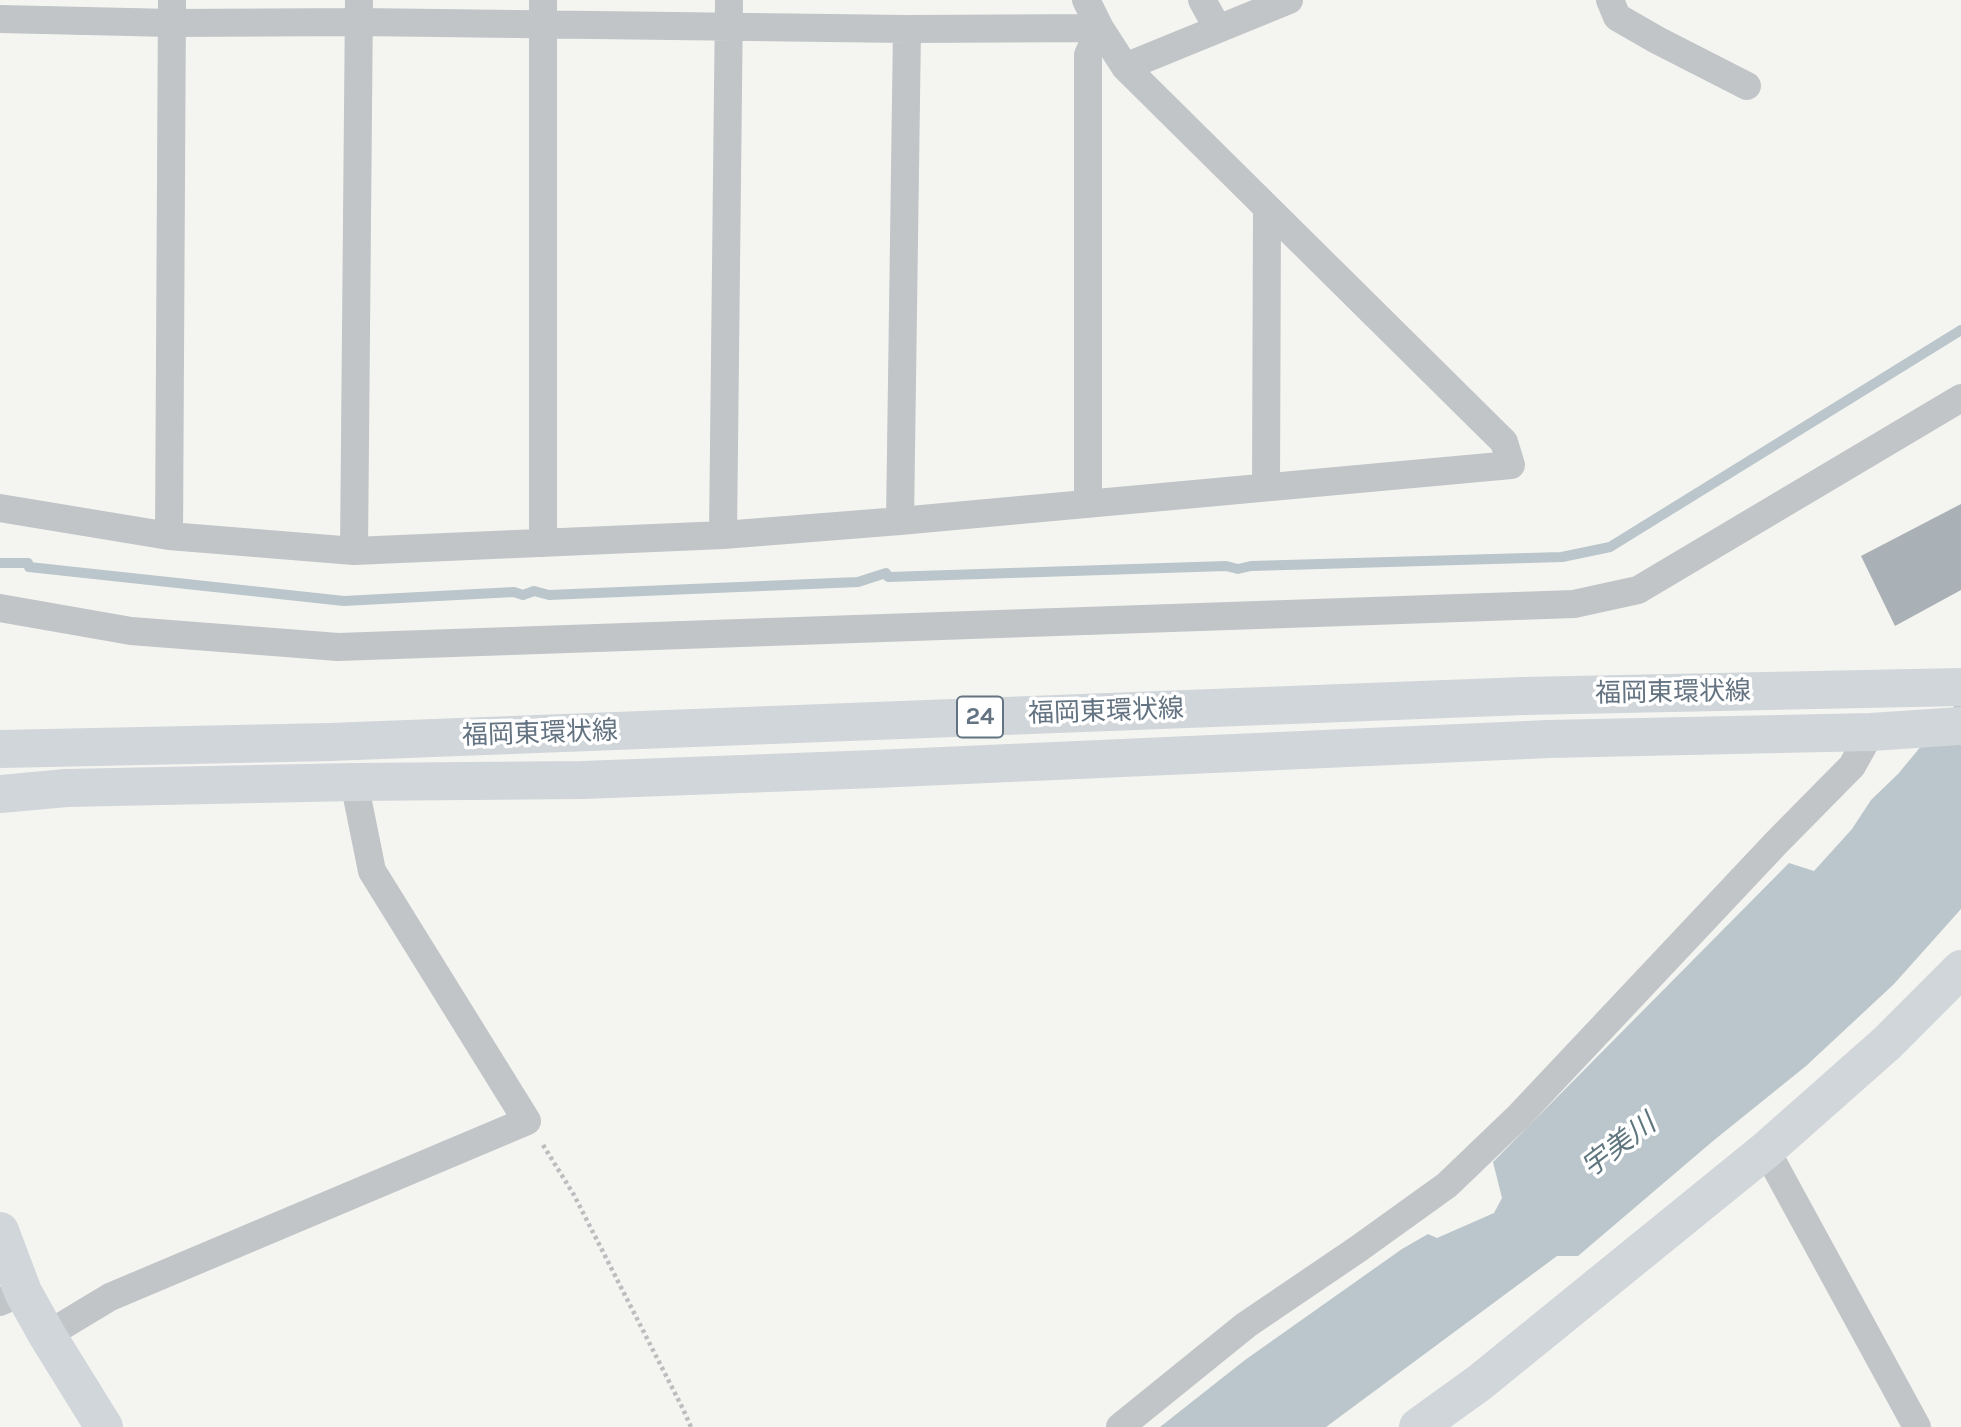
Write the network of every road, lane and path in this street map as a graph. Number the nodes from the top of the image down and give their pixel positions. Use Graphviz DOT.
graph roads {
  1 [pos="1086,0"];
  2 [pos="1202,0"];
  3 [pos="1289,0"];
  4 [pos="1610,0"];
  5 [pos="172,11"];
  6 [pos="359,11"];
  7 [pos="543,12"];
  8 [pos="729,13"];
  9 [pos="0,19"];
  10 [pos="1100,28"];
  11 [pos="906,29"];
  12 [pos="1218,29"];
  13 [pos="1125,67"];
  14 [pos="1747,86"];
  15 [pos="1267,208"];
  16 [pos="1961,398"];
  17 [pos="1266,487"];
  18 [pos="1088,504"];
  19 [pos="0,508"];
  20 [pos="900,521"];
  21 [pos="723,535"];
  22 [pos="169,536"];
  23 [pos="543,543"];
  24 [pos="354,551"];
  25 [pos="0,608"];
  26 [pos="1958,684"];
  27 [pos="1945,727"];
  28 [pos="1871,732"];
  29 [pos="0,749"];
  30 [pos="354,782"];
  31 [pos="0,794"];
  32 [pos="1961,969"];
  33 [pos="527,1121"];
  34 [pos="1766,1150"];
  35 [pos="0,1231"];
  36 [pos="12,1297"];
  37 [pos="47,1335"];
  38 [pos="104,1427"];
  39 [pos="691,1427"];
  40 [pos="1120,1427"];
  41 [pos="1418,1427"];
  42 [pos="1917,1427"];
  1 -- 10 [label="street"];
  2 -- 12 [label="street"];
  3 -- 12 [label="street"];
  4 -- 14 [label="street"];
  5 -- 6 [label="street"];
  5 -- 9 [label="street"];
  5 -- 22 [label="street"];
  6 -- 7 [label="street"];
  6 -- 24 [label="street"];
  7 -- 8 [label="street"];
  7 -- 23 [label="street"];
  8 -- 11 [label="street"];
  8 -- 21 [label="street"];
  10 -- 11 [label="street"];
  10 -- 13 [label="street"];
  10 -- 18 [label="street"];
  11 -- 20 [label="street"];
  12 -- 13 [label="street"];
  13 -- 15 [label="street"];
  15 -- 17 [label="street"];
  15 -- 17 [label="street"];
  16 -- 25 [label="street"];
  17 -- 18 [label="street"];
  18 -- 20 [label="street"];
  19 -- 22 [label="street"];
  20 -- 21 [label="street"];
  21 -- 23 [label="street"];
  22 -- 24 [label="street"];
  23 -- 24 [label="street"];
  26 -- 29 [label="main road, 福岡東環状線 / 24"];
  27 -- 28 [label="main road, 福岡東環状線 / 24"];
  28 -- 30 [label="main road, 福岡東環状線 / 24"];
  28 -- 40 [label="street"];
  30 -- 31 [label="main road, 福岡東環状線 / 24"];
  30 -- 33 [label="street"];
  32 -- 34 [label="main road"];
  33 -- 37 [label="street"];
  33 -- 39 [label="path"];
  34 -- 41 [label="main road"];
  34 -- 42 [label="street"];
  35 -- 36 [label="main road"];
  36 -- 37 [label="main road"];
  37 -- 38 [label="main road"];
}
